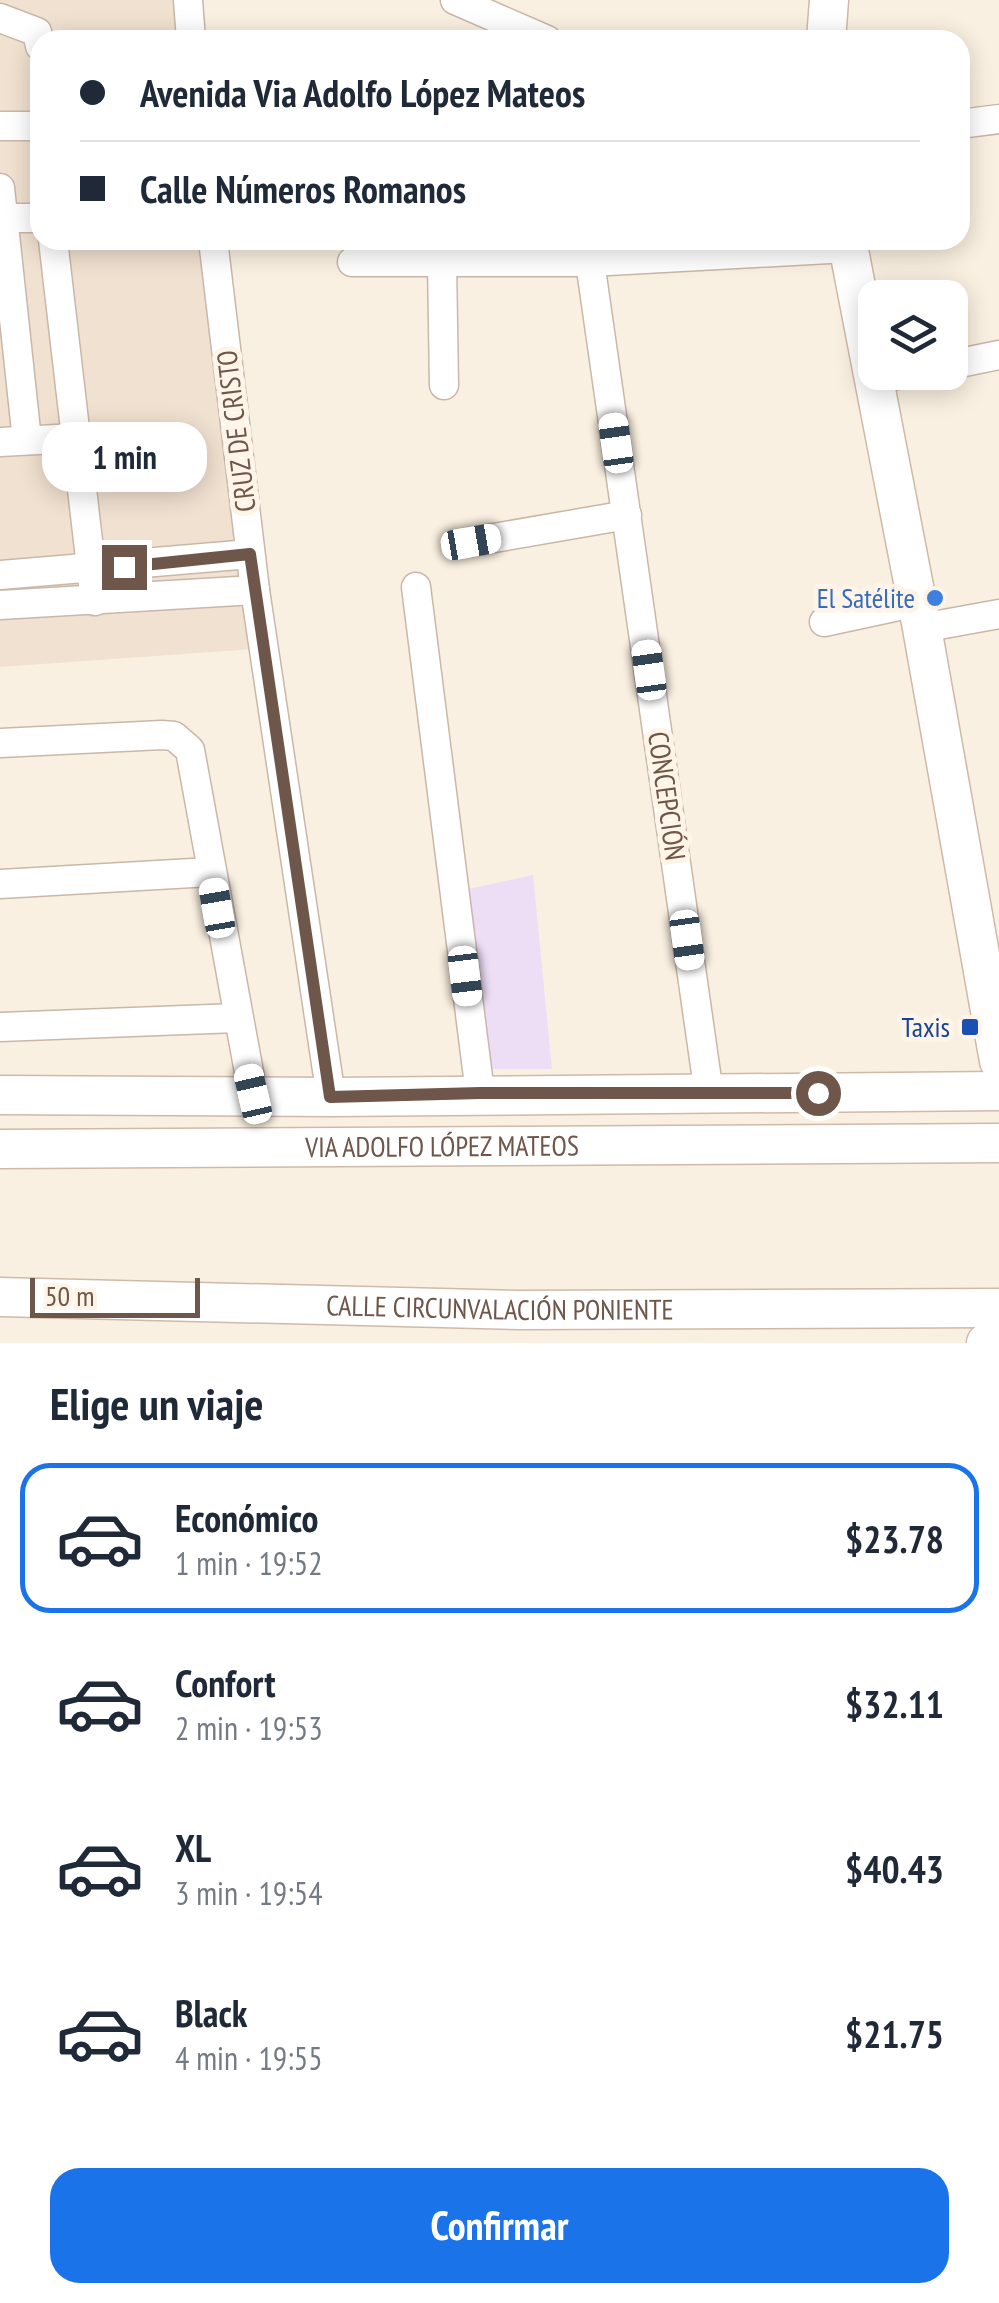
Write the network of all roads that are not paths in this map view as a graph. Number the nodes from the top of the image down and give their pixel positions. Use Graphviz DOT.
graph roads {
  1 [pos="188,0"];
  2 [pos="455,0"];
  3 [pos="829,0"];
  4 [pos="0,18"];
  5 [pos="34,30"];
  6 [pos="190,30"];
  7 [pos="524,30"];
  8 [pos="827,30"];
  9 [pos="999,118"];
  10 [pos="970,122"];
  11 [pos="0,126"];
  12 [pos="30,126"];
  13 [pos="0,188"];
  14 [pos="3,218"];
  15 [pos="30,218"];
  16 [pos="54,250"];
  17 [pos="214,250"];
  18 [pos="762,250"];
  19 [pos="849,250"];
  20 [pos="352,262"];
  21 [pos="442,262"];
  22 [pos="590,262"];
  23 [pos="858,301"];
  24 [pos="999,355"];
  25 [pos="968,361"];
  26 [pos="444,385"];
  27 [pos="874,390"];
  28 [pos="76,438"];
  29 [pos="13,441"];
  30 [pos="627,515"];
  31 [pos="471,542"];
  32 [pos="250,554"];
  33 [pos="91,570"];
  34 [pos="0,576"];
  35 [pos="416,587"];
  36 [pos="254,590"];
  37 [pos="94,601"];
  38 [pos="0,605"];
  39 [pos="999,614"];
  40 [pos="920,615"];
  41 [pos="824,622"];
  42 [pos="0,743"];
  43 [pos="210,872"];
  44 [pos="0,884"];
  45 [pos="238,1018"];
  46 [pos="0,1027"];
  47 [pos="999,1061"];
  48 [pos="999,1091"];
  49 [pos="480,1093"];
  50 [pos="253,1094"];
  51 [pos="709,1094"];
  52 [pos="12,1095"];
  53 [pos="330,1097"];
  54 [pos="999,1144"];
  55 [pos="0,1149"];
  56 [pos="0,1297"];
  57 [pos="999,1308"];
  58 [pos="618,1309"];
  59 [pos="528,1326"];
  60 [pos="999,1330"];
  61 [pos="590,1343"];
  62 [pos="986,1343"];
  1 -- 6 [label="street"];
  2 -- 7 [label="street"];
  3 -- 8 [label="main road"];
  4 -- 5 [label="street"];
  9 -- 10 [label="street"];
  11 -- 12 [label="street"];
  13 -- 14 [label="street"];
  14 -- 15 [label="street"];
  14 -- 29 [label="street"];
  16 -- 28 [label="street"];
  17 -- 32 [label="street, CRUZ DE CRISTO"];
  18 -- 22 [label="street"];
  19 -- 23 [label="main road"];
  20 -- 21 [label="street"];
  21 -- 22 [label="street"];
  21 -- 26 [label="street"];
  22 -- 30 [label="street, CONCEPCIÓN"];
  24 -- 25 [label="street"];
  27 -- 40 [label="main road"];
  28 -- 29 [label="street"];
  28 -- 33 [label="street"];
  30 -- 31 [label="street"];
  30 -- 51 [label="street, CONCEPCIÓN"];
  32 -- 33 [label="street"];
  32 -- 36 [label="street, CRUZ DE CRISTO"];
  33 -- 34 [label="street"];
  33 -- 37 [label="street"];
  35 -- 49 [label="street"];
  36 -- 37 [label="street"];
  36 -- 53 [label="street, CRUZ DE CRISTO"];
  37 -- 38 [label="street"];
  39 -- 40 [label="street"];
  40 -- 41 [label="street"];
  40 -- 47 [label="main road"];
  42 -- 43 [label="street"];
  43 -- 44 [label="street"];
  43 -- 45 [label="street"];
  45 -- 46 [label="street"];
  45 -- 50 [label="street"];
  48 -- 51 [label="main road"];
  49 -- 51 [label="main road"];
  49 -- 53 [label="main road"];
  50 -- 52 [label="main road"];
  50 -- 53 [label="main road"];
  54 -- 55 [label="main road, VIA ADOLFO LÓPEZ MATEOS"];
  56 -- 59 [label="main road, CALLE CIRCUNVALACIÓN PONIENTE"];
  57 -- 58 [label="main road, CALLE CIRCUNVALACIÓN PONIENTE"];
  58 -- 59 [label="main road, CALLE CIRCUNVALACIÓN PONIENTE"];
  58 -- 61 [label="main road"];
  60 -- 62 [label="main road"];
}
